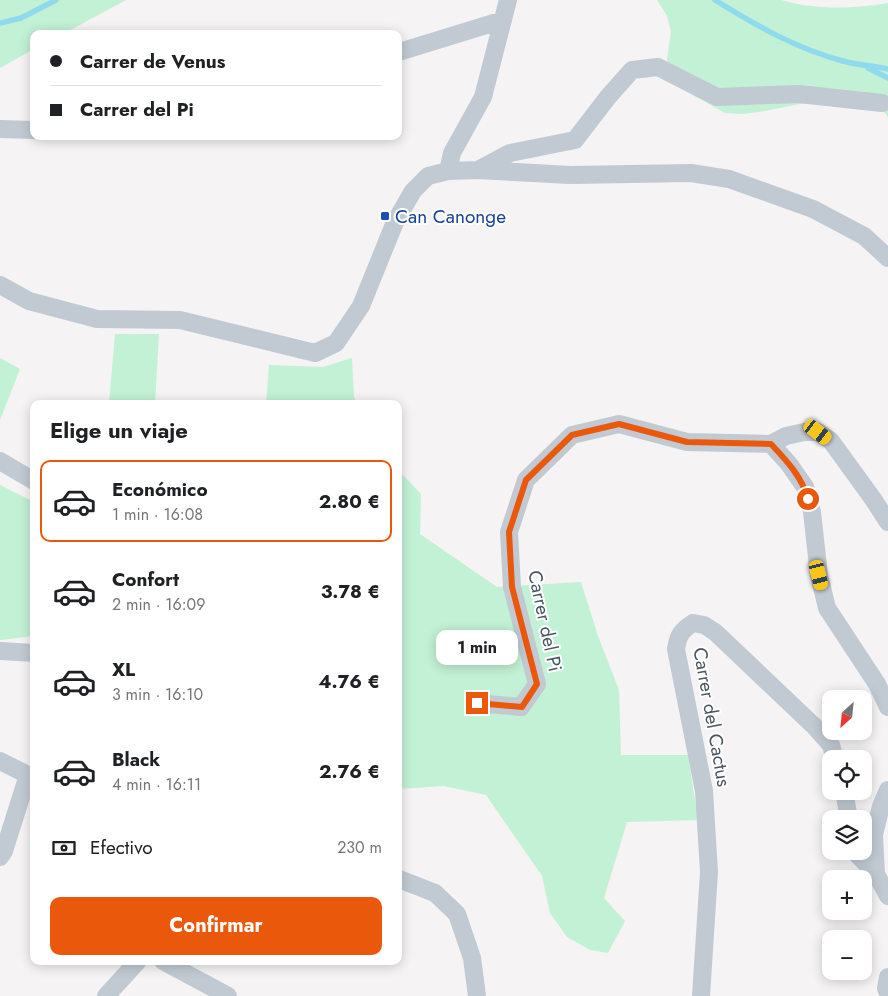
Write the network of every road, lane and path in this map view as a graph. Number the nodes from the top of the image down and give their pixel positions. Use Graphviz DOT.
graph roads {
  1 [pos="508,0"];
  2 [pos="503,20"];
  3 [pos="402,51"];
  4 [pos="882,103"];
  5 [pos="0,129"];
  6 [pos="30,130"];
  7 [pos="478,170"];
  8 [pos="448,171"];
  9 [pos="888,258"];
  10 [pos="0,285"];
  11 [pos="771,444"];
  12 [pos="0,461"];
  13 [pos="30,479"];
  14 [pos="888,522"];
  15 [pos="0,651"];
  16 [pos="30,653"];
  17 [pos="477,703"];
  18 [pos="888,707"];
  19 [pos="832,750"];
  20 [pos="0,761"];
  21 [pos="30,777"];
  22 [pos="30,781"];
  23 [pos="888,790"];
  24 [pos="0,857"];
  25 [pos="863,860"];
  26 [pos="876,874"];
  27 [pos="402,880"];
  28 [pos="888,896"];
  29 [pos="134,965"];
  30 [pos="170,965"];
  31 [pos="888,977"];
  32 [pos="888,994"];
  33 [pos="105,996"];
  34 [pos="228,996"];
  35 [pos="477,996"];
  36 [pos="701,996"];
  1 -- 2 [label="street"];
  2 -- 3 [label="street"];
  2 -- 8 [label="street"];
  4 -- 7 [label="street"];
  5 -- 6 [label="street"];
  7 -- 8 [label="street"];
  7 -- 9 [label="street"];
  8 -- 10 [label="street"];
  11 -- 14 [label="street, Carrer del Pi"];
  11 -- 17 [label="street, Carrer del Pi"];
  11 -- 18 [label="street"];
  12 -- 13 [label="street"];
  15 -- 16 [label="street"];
  19 -- 36 [label="street, Carrer del Cactus"];
  20 -- 21 [label="street"];
  22 -- 24 [label="street"];
  23 -- 26 [label="street"];
  25 -- 26 [label="street"];
  26 -- 28 [label="street"];
  27 -- 35 [label="street"];
  29 -- 33 [label="street"];
  30 -- 34 [label="street"];
  31 -- 32 [label="street"];
}
